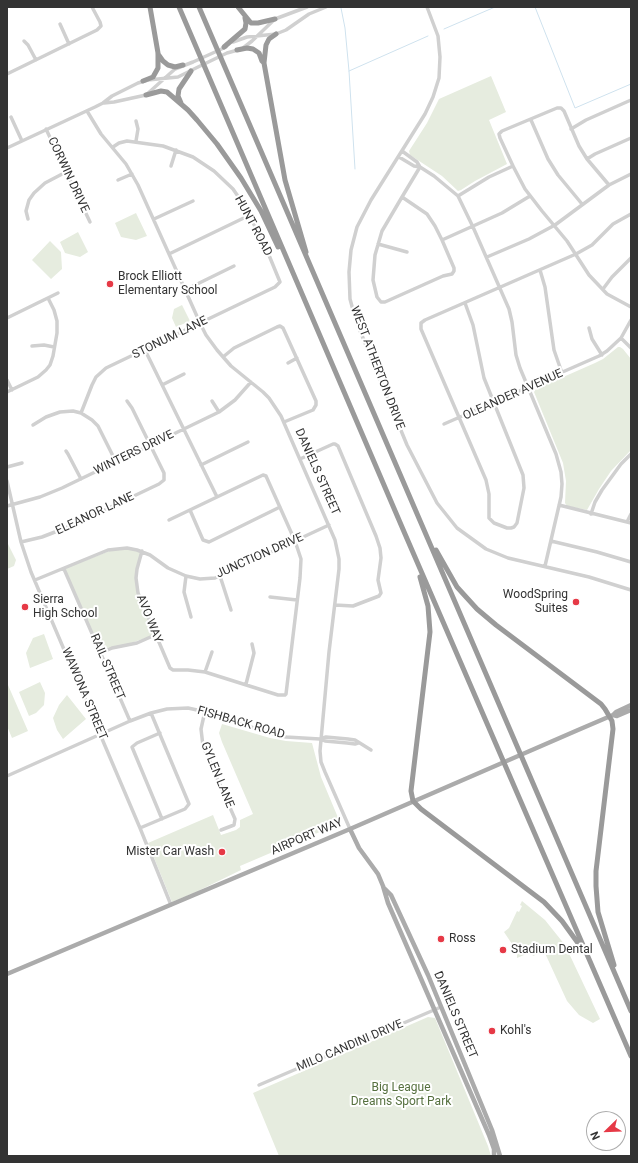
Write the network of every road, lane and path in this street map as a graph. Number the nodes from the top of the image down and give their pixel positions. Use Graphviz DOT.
graph roads {
  1 [pos="92,7"];
  2 [pos="150,7"];
  3 [pos="179,7"];
  4 [pos="199,7"];
  5 [pos="238,7"];
  6 [pos="306,7"];
  7 [pos="326,7"];
  8 [pos="427,7"];
  9 [pos="243,14"];
  10 [pos="275,19"];
  11 [pos="60,24"];
  12 [pos="276,34"];
  13 [pos="257,36"];
  14 [pos="24,41"];
  15 [pos="68,44"];
  16 [pos="224,47"];
  17 [pos="157,50"];
  18 [pos="237,50"];
  19 [pos="36,60"];
  20 [pos="264,63"];
  21 [pos="183,65"];
  22 [pos="190,71"];
  23 [pos="7,74"];
  24 [pos="164,79"];
  25 [pos="142,81"];
  26 [pos="146,95"];
  27 [pos="631,100"];
  28 [pos="103,103"];
  29 [pos="181,104"];
  30 [pos="87,111"];
  31 [pos="11,117"];
  32 [pos="531,120"];
  33 [pos="136,121"];
  34 [pos="46,129"];
  35 [pos="571,129"];
  36 [pos="631,138"];
  37 [pos="22,141"];
  38 [pos="136,141"];
  39 [pos="113,147"];
  40 [pos="7,148"];
  41 [pos="176,150"];
  42 [pos="402,151"];
  43 [pos="399,157"];
  44 [pos="587,159"];
  45 [pos="171,166"];
  46 [pos="513,166"];
  47 [pos="420,167"];
  48 [pos="66,172"];
  49 [pos="132,174"];
  50 [pos="631,174"];
  51 [pos="118,180"];
  52 [pos="609,185"];
  53 [pos="458,196"];
  54 [pos="530,196"];
  55 [pos="402,197"];
  56 [pos="193,201"];
  57 [pos="582,204"];
  58 [pos="631,214"];
  59 [pos="250,216"];
  60 [pos="28,219"];
  61 [pos="154,219"];
  62 [pos="90,222"];
  63 [pos="555,225"];
  64 [pos="473,227"];
  65 [pos="442,240"];
  66 [pos="378,244"];
  67 [pos="407,252"];
  68 [pos="169,254"];
  69 [pos="576,254"];
  70 [pos="487,257"];
  71 [pos="631,258"];
  72 [pos="309,265"];
  73 [pos="234,266"];
  74 [pos="540,270"];
  75 [pos="280,283"];
  76 [pos="500,288"];
  77 [pos="603,289"];
  78 [pos="185,290"];
  79 [pos="58,293"];
  80 [pos="48,298"];
  81 [pos="465,303"];
  82 [pos="631,307"];
  83 [pos="7,318"];
  84 [pos="631,320"];
  85 [pos="200,323"];
  86 [pos="589,328"];
  87 [pos="621,338"];
  88 [pos="32,346"];
  89 [pos="54,347"];
  90 [pos="631,348"];
  91 [pos="145,350"];
  92 [pos="602,355"];
  93 [pos="223,357"];
  94 [pos="329,357"];
  95 [pos="297,358"];
  96 [pos="288,363"];
  97 [pos="562,373"];
  98 [pos="184,374"];
  99 [pos="7,380"];
  100 [pos="251,382"];
  101 [pos="162,385"];
  102 [pos="528,388"];
  103 [pos="12,390"];
  104 [pos="7,392"];
  105 [pos="127,401"];
  106 [pos="212,401"];
  107 [pos="493,403"];
  108 [pos="219,412"];
  109 [pos="81,413"];
  110 [pos="459,418"];
  111 [pos="284,422"];
  112 [pos="444,424"];
  113 [pos="33,425"];
  114 [pos="183,429"];
  115 [pos="248,442"];
  116 [pos="151,445"];
  117 [pos="66,451"];
  118 [pos="631,454"];
  119 [pos="300,459"];
  120 [pos="116,462"];
  121 [pos="22,463"];
  122 [pos="201,465"];
  123 [pos="7,467"];
  124 [pos="81,479"];
  125 [pos="7,481"];
  126 [pos="217,497"];
  127 [pos="12,505"];
  128 [pos="559,505"];
  129 [pos="7,506"];
  130 [pos="280,507"];
  131 [pos="190,510"];
  132 [pos="591,514"];
  133 [pos="631,514"];
  134 [pos="169,520"];
  135 [pos="629,522"];
  136 [pos="421,523"];
  137 [pos="329,525"];
  138 [pos="405,534"];
  139 [pos="295,541"];
  140 [pos="551,541"];
  141 [pos="21,542"];
  142 [pos="142,552"];
  143 [pos="631,562"];
  144 [pos="545,566"];
  145 [pos="64,569"];
  146 [pos="186,576"];
  147 [pos="220,576"];
  148 [pos="35,580"];
  149 [pos="631,590"];
  150 [pos="270,597"];
  151 [pos="297,600"];
  152 [pos="336,605"];
  153 [pos="231,610"];
  154 [pos="191,617"];
  155 [pos="156,635"];
  156 [pos="252,644"];
  157 [pos="212,652"];
  158 [pos="101,653"];
  159 [pos="205,672"];
  160 [pos="246,684"];
  161 [pos="631,705"];
  162 [pos="631,710"];
  163 [pos="205,711"];
  164 [pos="151,713"];
  165 [pos="612,716"];
  166 [pos="130,721"];
  167 [pos="160,733"];
  168 [pos="100,734"];
  169 [pos="320,739"];
  170 [pos="371,750"];
  171 [pos="7,776"];
  172 [pos="413,801"];
  173 [pos="162,819"];
  174 [pos="140,828"];
  175 [pos="350,829"];
  176 [pos="221,830"];
  177 [pos="383,886"];
  178 [pos="171,905"];
  179 [pos="7,974"];
  180 [pos="598,977"];
  181 [pos="620,985"];
  182 [pos="441,1007"];
  183 [pos="434,1009"];
  184 [pos="631,1011"];
  185 [pos="631,1056"];
  186 [pos="259,1085"];
  187 [pos="494,1156"];
  188 [pos="500,1156"];
  1 -- 15 [label="street"];
  2 -- 17 [label="highway"];
  3 -- 94 [label="highway"];
  4 -- 72 [label="highway"];
  5 -- 9 [label="highway"];
  6 -- 10 [label="street"];
  7 -- 12 [label="street"];
  8 -- 42 [label="street, WEST ATHERTON DRIVE"];
  9 -- 10 [label="highway"];
  9 -- 16 [label="highway"];
  10 -- 13 [label="street"];
  11 -- 15 [label="street"];
  12 -- 13 [label="street"];
  12 -- 20 [label="highway"];
  13 -- 16 [label="street"];
  13 -- 18 [label="street"];
  14 -- 19 [label="street"];
  15 -- 19 [label="street"];
  16 -- 21 [label="street"];
  17 -- 21 [label="highway"];
  17 -- 25 [label="highway"];
  18 -- 20 [label="highway"];
  18 -- 22 [label="street"];
  19 -- 23 [label="street"];
  20 -- 72 [label="highway"];
  21 -- 24 [label="street"];
  22 -- 24 [label="street"];
  22 -- 29 [label="highway"];
  24 -- 25 [label="street"];
  24 -- 26 [label="street"];
  25 -- 28 [label="street"];
  26 -- 28 [label="street"];
  26 -- 29 [label="highway"];
  27 -- 35 [label="street"];
  28 -- 30 [label="street"];
  29 -- 94 [label="highway"];
  30 -- 34 [label="street"];
  30 -- 39 [label="street, DANIELS STREET"];
  31 -- 37 [label="street"];
  32 -- 35 [label="street"];
  32 -- 46 [label="street"];
  32 -- 57 [label="street"];
  33 -- 38 [label="street"];
  34 -- 37 [label="street"];
  34 -- 48 [label="street, CORWIN DRIVE"];
  35 -- 44 [label="street"];
  36 -- 44 [label="street"];
  37 -- 40 [label="street"];
  38 -- 39 [label="street, HUNT ROAD"];
  38 -- 41 [label="street, HUNT ROAD"];
  39 -- 49 [label="street, DANIELS STREET"];
  41 -- 45 [label="street"];
  41 -- 59 [label="street, HUNT ROAD"];
  42 -- 43 [label="street, WEST ATHERTON DRIVE"];
  42 -- 47 [label="street"];
  43 -- 47 [label="street"];
  43 -- 144 [label="street, WEST ATHERTON DRIVE"];
  44 -- 52 [label="street"];
  46 -- 53 [label="street"];
  46 -- 54 [label="street"];
  47 -- 53 [label="street"];
  47 -- 55 [label="street"];
  48 -- 60 [label="street"];
  48 -- 62 [label="street, CORWIN DRIVE"];
  49 -- 51 [label="street"];
  49 -- 61 [label="street, DANIELS STREET"];
  50 -- 52 [label="street"];
  52 -- 57 [label="street"];
  53 -- 64 [label="street"];
  54 -- 63 [label="street"];
  54 -- 64 [label="street"];
  55 -- 65 [label="street"];
  55 -- 66 [label="street"];
  56 -- 61 [label="street"];
  57 -- 63 [label="street"];
  58 -- 69 [label="street"];
  59 -- 68 [label="street"];
  59 -- 75 [label="street, HUNT ROAD"];
  61 -- 68 [label="street, DANIELS STREET"];
  63 -- 69 [label="street"];
  63 -- 70 [label="street"];
  64 -- 65 [label="street"];
  64 -- 70 [label="street"];
  65 -- 66 [label="street"];
  66 -- 67 [label="street"];
  68 -- 78 [label="street, DANIELS STREET"];
  69 -- 74 [label="street"];
  69 -- 77 [label="street"];
  70 -- 76 [label="street"];
  71 -- 77 [label="street"];
  72 -- 136 [label="highway"];
  73 -- 78 [label="street"];
  74 -- 76 [label="street"];
  74 -- 97 [label="street"];
  75 -- 85 [label="street, STONUM LANE"];
  76 -- 81 [label="street"];
  76 -- 102 [label="street"];
  77 -- 82 [label="street"];
  78 -- 85 [label="street, DANIELS STREET"];
  79 -- 80 [label="street"];
  80 -- 83 [label="street"];
  80 -- 89 [label="street"];
  81 -- 107 [label="street"];
  81 -- 110 [label="street"];
  84 -- 87 [label="street, OLEANDER AVENUE"];
  85 -- 91 [label="street, STONUM LANE"];
  85 -- 93 [label="street, DANIELS STREET"];
  86 -- 92 [label="street"];
  87 -- 90 [label="street"];
  87 -- 92 [label="street, OLEANDER AVENUE"];
  88 -- 89 [label="street"];
  89 -- 103 [label="street"];
  91 -- 101 [label="street"];
  91 -- 109 [label="street, STONUM LANE"];
  92 -- 97 [label="street, OLEANDER AVENUE"];
  93 -- 95 [label="street"];
  93 -- 100 [label="street, DANIELS STREET"];
  94 -- 138 [label="highway"];
  95 -- 96 [label="street"];
  95 -- 111 [label="street"];
  97 -- 102 [label="street, OLEANDER AVENUE"];
  98 -- 101 [label="street"];
  99 -- 103 [label="street"];
  100 -- 108 [label="street, WINTERS DRIVE"];
  100 -- 111 [label="street, DANIELS STREET"];
  101 -- 114 [label="street"];
  102 -- 107 [label="street, OLEANDER AVENUE"];
  102 -- 128 [label="street"];
  103 -- 104 [label="street"];
  105 -- 116 [label="street"];
  106 -- 108 [label="street"];
  107 -- 110 [label="street, OLEANDER AVENUE"];
  107 -- 110 [label="street"];
  108 -- 114 [label="street, WINTERS DRIVE"];
  109 -- 113 [label="street"];
  109 -- 120 [label="street"];
  110 -- 112 [label="street, OLEANDER AVENUE"];
  111 -- 119 [label="street, DANIELS STREET"];
  114 -- 116 [label="street, WINTERS DRIVE"];
  114 -- 122 [label="street"];
  115 -- 122 [label="street"];
  116 -- 120 [label="street, WINTERS DRIVE"];
  116 -- 141 [label="street, ELEANOR LANE"];
  117 -- 124 [label="street"];
  118 -- 132 [label="street"];
  119 -- 137 [label="street, DANIELS STREET"];
  119 -- 152 [label="street"];
  120 -- 124 [label="street, WINTERS DRIVE"];
  121 -- 123 [label="street"];
  122 -- 126 [label="street"];
  124 -- 127 [label="street, WINTERS DRIVE"];
  125 -- 127 [label="street, WAWONA STREET"];
  126 -- 130 [label="street"];
  126 -- 131 [label="street"];
  127 -- 129 [label="street, WINTERS DRIVE"];
  127 -- 141 [label="street, WAWONA STREET"];
  128 -- 132 [label="street"];
  128 -- 140 [label="street"];
  130 -- 131 [label="street"];
  130 -- 139 [label="street"];
  131 -- 134 [label="street"];
  132 -- 135 [label="street"];
  133 -- 135 [label="street"];
  136 -- 165 [label="highway"];
  136 -- 181 [label="highway"];
  137 -- 139 [label="street, JUNCTION DRIVE"];
  137 -- 152 [label="street, DANIELS STREET"];
  138 -- 172 [label="highway"];
  138 -- 180 [label="highway"];
  139 -- 147 [label="street, JUNCTION DRIVE"];
  139 -- 151 [label="street"];
  140 -- 143 [label="street"];
  140 -- 144 [label="street"];
  141 -- 148 [label="street, WAWONA STREET"];
  142 -- 145 [label="street, JUNCTION DRIVE"];
  142 -- 146 [label="street, JUNCTION DRIVE"];
  142 -- 155 [label="street, AVO WAY"];
  144 -- 149 [label="street, WEST ATHERTON DRIVE"];
  145 -- 148 [label="street, JUNCTION DRIVE"];
  145 -- 158 [label="street, RAIL STREET"];
  146 -- 147 [label="street, JUNCTION DRIVE"];
  146 -- 154 [label="street"];
  147 -- 153 [label="street"];
  148 -- 168 [label="street, WAWONA STREET"];
  150 -- 151 [label="street"];
  151 -- 160 [label="street"];
  152 -- 169 [label="street, DANIELS STREET"];
  155 -- 158 [label="street"];
  155 -- 159 [label="street, AVO WAY"];
  156 -- 160 [label="street"];
  157 -- 159 [label="street"];
  158 -- 166 [label="street, RAIL STREET"];
  159 -- 160 [label="street"];
  161 -- 165 [label="main road, AIRPORT WAY"];
  162 -- 165 [label="main road, AIRPORT WAY"];
  163 -- 164 [label="street, FISHBACK ROAD"];
  163 -- 169 [label="street, FISHBACK ROAD"];
  163 -- 176 [label="street, GYLEN LANE"];
  164 -- 166 [label="street, FISHBACK ROAD"];
  164 -- 167 [label="street"];
  165 -- 172 [label="main road, AIRPORT WAY"];
  165 -- 181 [label="highway"];
  166 -- 168 [label="street, FISHBACK ROAD"];
  167 -- 173 [label="street"];
  167 -- 173 [label="street"];
  168 -- 171 [label="street, FISHBACK ROAD"];
  168 -- 174 [label="street, WAWONA STREET"];
  169 -- 170 [label="street, FISHBACK ROAD"];
  169 -- 175 [label="street, DANIELS STREET"];
  172 -- 175 [label="main road, AIRPORT WAY"];
  172 -- 180 [label="highway"];
  173 -- 174 [label="street"];
  174 -- 178 [label="street, WAWONA STREET"];
  175 -- 177 [label="main road, DANIELS STREET"];
  175 -- 178 [label="main road, AIRPORT WAY"];
  177 -- 182 [label="main road, DANIELS STREET"];
  177 -- 183 [label="main road, DANIELS STREET"];
  178 -- 179 [label="main road, AIRPORT WAY"];
  180 -- 185 [label="highway"];
  181 -- 184 [label="highway"];
  182 -- 183 [label="street, MILO CANDINI DRIVE"];
  182 -- 188 [label="main road, DANIELS STREET"];
  183 -- 186 [label="street, MILO CANDINI DRIVE"];
  183 -- 187 [label="main road, DANIELS STREET"];
}
